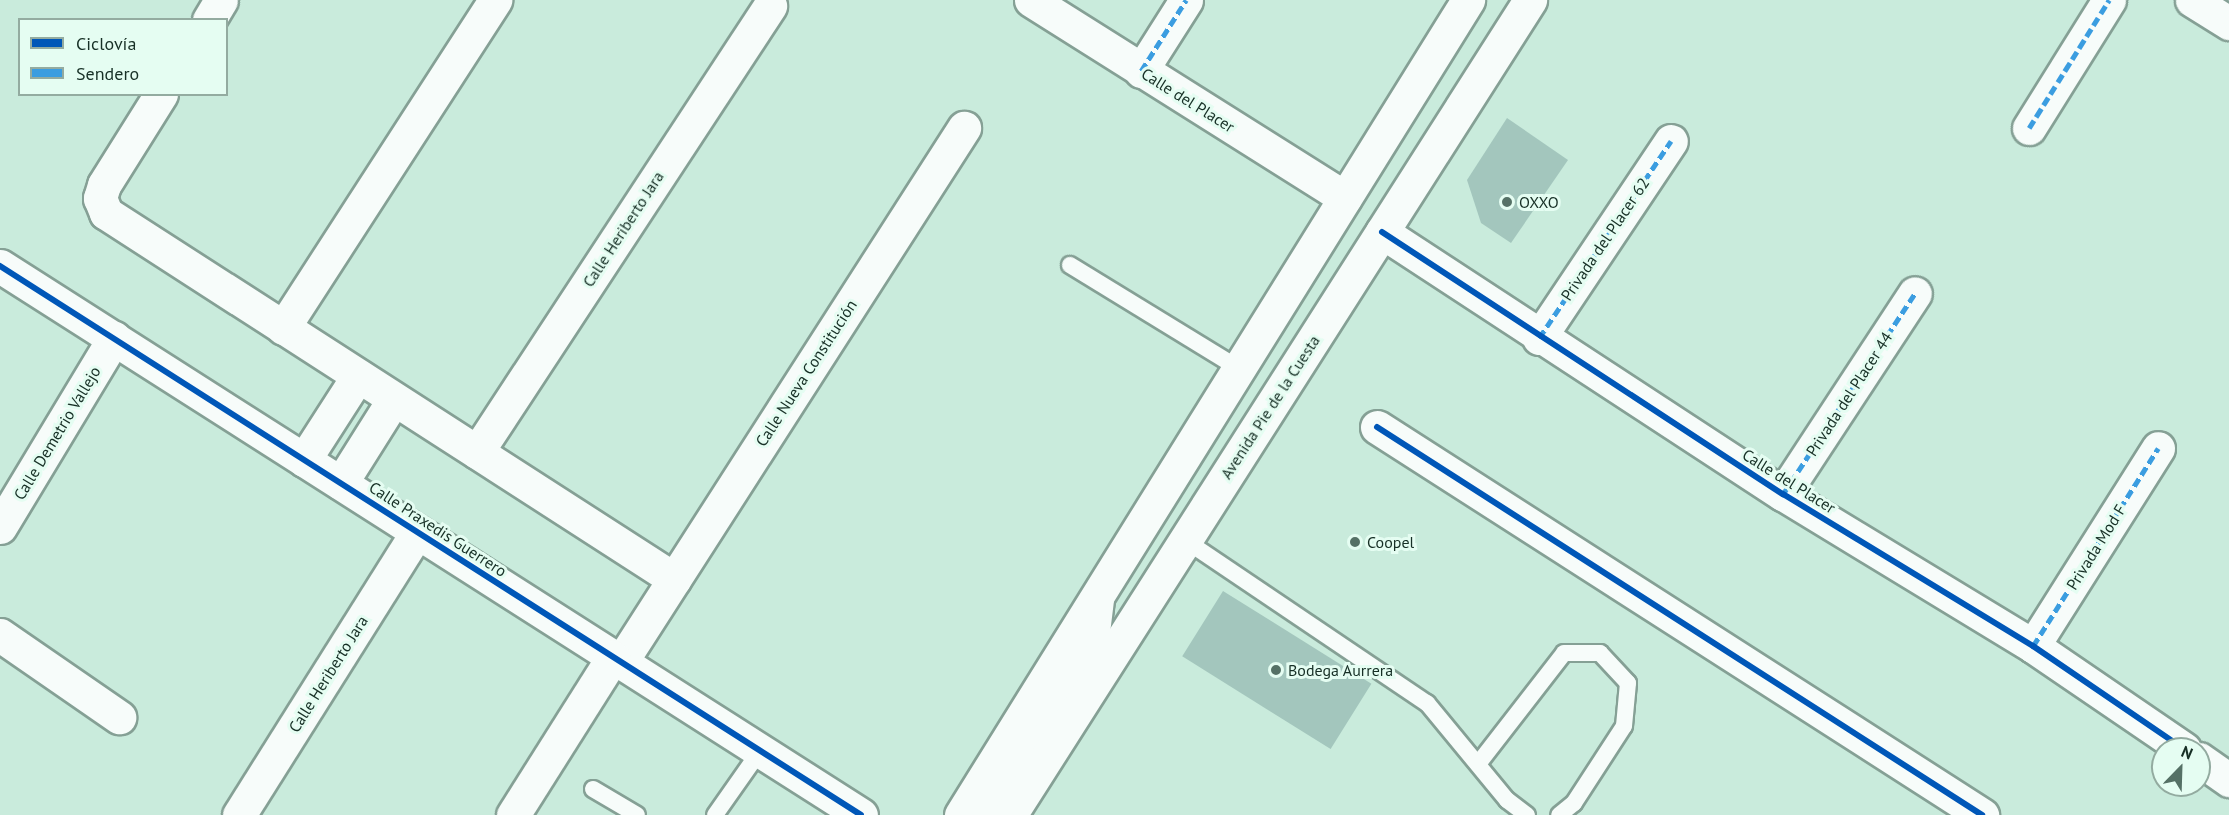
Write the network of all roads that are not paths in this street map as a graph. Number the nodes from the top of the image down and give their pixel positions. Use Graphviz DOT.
graph roads {
  1 [pos="221,0"];
  2 [pos="495,0"];
  3 [pos="1031,0"];
  4 [pos="1186,0"];
  5 [pos="1468,0"];
  6 [pos="1530,0"];
  7 [pos="2109,0"];
  8 [pos="2192,0"];
  9 [pos="770,6"];
  10 [pos="210,18"];
  11 [pos="2229,23"];
  12 [pos="1141,71"];
  13 [pos="160,96"];
  14 [pos="964,128"];
  15 [pos="2029,128"];
  16 [pos="1671,141"];
  17 [pos="1345,198"];
  18 [pos="1382,232"];
  19 [pos="1070,265"];
  20 [pos="0,266"];
  21 [pos="1915,293"];
  22 [pos="283,328"];
  23 [pos="114,338"];
  24 [pos="1539,338"];
  25 [pos="1240,369"];
  26 [pos="358,376"];
  27 [pos="394,399"];
  28 [pos="1377,427"];
  29 [pos="2158,448"];
  30 [pos="477,452"];
  31 [pos="304,460"];
  32 [pos="341,483"];
  33 [pos="1783,494"];
  34 [pos="0,527"];
  35 [pos="417,532"];
  36 [pos="1185,540"];
  37 [pos="674,579"];
  38 [pos="1109,581"];
  39 [pos="0,635"];
  40 [pos="2033,646"];
  41 [pos="617,660"];
  42 [pos="119,717"];
  43 [pos="2166,737"];
  44 [pos="760,751"];
  45 [pos="1478,764"];
  46 [pos="2211,767"];
  47 [pos="2229,780"];
  48 [pos="593,789"];
  49 [pos="239,815"];
  50 [pos="513,815"];
  51 [pos="637,815"];
  52 [pos="716,815"];
  53 [pos="861,815"];
  54 [pos="961,815"];
  55 [pos="986,815"];
  56 [pos="1010,815"];
  57 [pos="1527,815"];
  58 [pos="1559,815"];
  59 [pos="1982,815"];
  1 -- 10 [label="street"];
  2 -- 22 [label="street"];
  3 -- 12 [label="street, Calle del Placer"];
  4 -- 12 [label="street"];
  5 -- 17 [label="street"];
  6 -- 18 [label="street, Avenida Pie de la Cuesta"];
  7 -- 15 [label="street"];
  8 -- 11 [label="street"];
  9 -- 30 [label="street, Calle Heriberto Jara"];
  12 -- 17 [label="street, Calle del Placer"];
  13 -- 22 [label="street"];
  14 -- 37 [label="street, Calle Nueva Constitución"];
  16 -- 24 [label="street, Privada del Placer 62"];
  17 -- 25 [label="street"];
  18 -- 24 [label="street, Calle del Placer"];
  18 -- 36 [label="street, Avenida Pie de la Cuesta"];
  19 -- 25 [label="lane"];
  20 -- 23 [label="street, Calle Praxedis Guerrero"];
  21 -- 33 [label="street, Privada del Placer 44"];
  22 -- 26 [label="street"];
  23 -- 31 [label="street, Calle Praxedis Guerrero"];
  23 -- 34 [label="street, Calle Demetrio Vallejo"];
  24 -- 33 [label="street, Calle del Placer"];
  25 -- 38 [label="street"];
  26 -- 27 [label="street"];
  26 -- 31 [label="street"];
  27 -- 30 [label="street"];
  27 -- 32 [label="street"];
  28 -- 59 [label="street"];
  29 -- 40 [label="street, Privada Mod F"];
  30 -- 37 [label="street"];
  31 -- 32 [label="street, Calle Praxedis Guerrero"];
  32 -- 35 [label="street, Calle Praxedis Guerrero"];
  33 -- 40 [label="street, Calle del Placer"];
  35 -- 41 [label="street, Calle Praxedis Guerrero"];
  35 -- 49 [label="street, Calle Heriberto Jara"];
  36 -- 45 [label="lane"];
  36 -- 56 [label="street, Avenida Pie de la Cuesta"];
  37 -- 41 [label="street, Calle Nueva Constitución"];
  38 -- 54 [label="street"];
  38 -- 55 [label="lane"];
  39 -- 42 [label="street"];
  40 -- 43 [label="street, Calle del Placer"];
  41 -- 44 [label="street, Calle Praxedis Guerrero"];
  41 -- 50 [label="street"];
  44 -- 52 [label="lane"];
  44 -- 53 [label="street, Calle Praxedis Guerrero"];
  45 -- 57 [label="lane"];
  45 -- 58 [label="lane"];
  46 -- 47 [label="street"];
  48 -- 51 [label="lane"];
}
